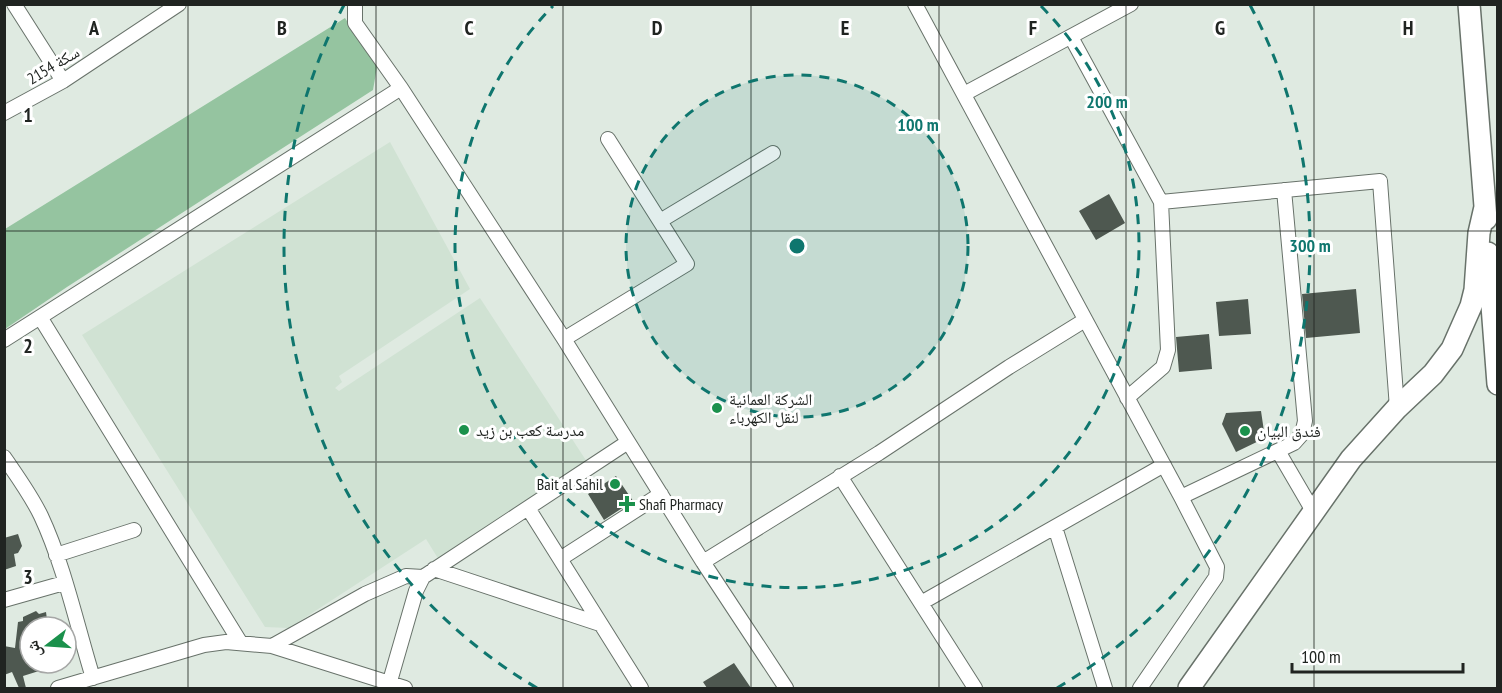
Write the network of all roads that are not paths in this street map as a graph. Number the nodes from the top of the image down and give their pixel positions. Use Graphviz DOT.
graph roads {
  1 [pos="14,4"];
  2 [pos="179,4"];
  3 [pos="915,4"];
  4 [pos="1131,4"];
  5 [pos="1469,4"];
  6 [pos="351,5"];
  7 [pos="1071,37"];
  8 [pos="63,81"];
  9 [pos="401,88"];
  10 [pos="964,94"];
  11 [pos="4,113"];
  12 [pos="608,139"];
  13 [pos="773,153"];
  14 [pos="1284,190"];
  15 [pos="1161,202"];
  16 [pos="1485,207"];
  17 [pos="660,221"];
  18 [pos="40,317"];
  19 [pos="1085,320"];
  20 [pos="564,339"];
  21 [pos="4,340"];
  22 [pos="1497,384"];
  23 [pos="1127,398"];
  24 [pos="1397,408"];
  25 [pos="628,442"];
  26 [pos="1278,450"];
  27 [pos="4,457"];
  28 [pos="1164,465"];
  29 [pos="840,476"];
  30 [pos="661,494"];
  31 [pos="1181,497"];
  32 [pos="528,508"];
  33 [pos="1313,511"];
  34 [pos="1055,527"];
  35 [pos="134,530"];
  36 [pos="56,555"];
  37 [pos="560,559"];
  38 [pos="703,562"];
  39 [pos="428,573"];
  40 [pos="64,583"];
  41 [pos="4,600"];
  42 [pos="921,603"];
  43 [pos="600,624"];
  44 [pos="240,642"];
  45 [pos="272,646"];
  46 [pos="93,678"];
  47 [pos="389,686"];
  48 [pos="58,688"];
  49 [pos="405,688"];
  50 [pos="641,688"];
  51 [pos="786,688"];
  52 [pos="975,688"];
  53 [pos="1105,688"];
  54 [pos="1140,688"];
  55 [pos="1189,688"];
  1 -- 8 [label="street"];
  2 -- 8 [label="street, سكة 2154"];
  3 -- 10 [label="street"];
  4 -- 7 [label="street"];
  5 -- 16 [label="highway"];
  6 -- 9 [label="street"];
  7 -- 10 [label="street"];
  7 -- 15 [label="street"];
  8 -- 11 [label="street, سكة 2154"];
  9 -- 18 [label="street"];
  9 -- 20 [label="street"];
  10 -- 19 [label="street"];
  12 -- 17 [label="street"];
  13 -- 17 [label="street"];
  14 -- 15 [label="street"];
  14 -- 24 [label="street"];
  14 -- 26 [label="street"];
  15 -- 23 [label="street"];
  16 -- 22 [label="highway"];
  16 -- 24 [label="highway"];
  17 -- 20 [label="street"];
  18 -- 21 [label="street"];
  18 -- 44 [label="street"];
  19 -- 23 [label="street"];
  19 -- 29 [label="street"];
  20 -- 25 [label="street"];
  23 -- 28 [label="street"];
  24 -- 33 [label="highway"];
  25 -- 30 [label="street"];
  25 -- 32 [label="street"];
  26 -- 31 [label="street"];
  26 -- 33 [label="street"];
  27 -- 36 [label="street"];
  28 -- 31 [label="street"];
  28 -- 34 [label="street"];
  29 -- 38 [label="street"];
  29 -- 42 [label="street"];
  30 -- 37 [label="street"];
  30 -- 38 [label="street"];
  31 -- 54 [label="street"];
  32 -- 37 [label="street"];
  32 -- 39 [label="street"];
  33 -- 55 [label="highway"];
  34 -- 42 [label="street"];
  34 -- 53 [label="street"];
  35 -- 36 [label="street"];
  36 -- 40 [label="street"];
  37 -- 43 [label="street"];
  38 -- 51 [label="street"];
  39 -- 43 [label="street"];
  39 -- 45 [label="street"];
  39 -- 47 [label="street"];
  40 -- 41 [label="street"];
  40 -- 46 [label="street"];
  42 -- 52 [label="street"];
  43 -- 50 [label="street"];
  44 -- 45 [label="street"];
  44 -- 46 [label="street"];
  45 -- 47 [label="street"];
  46 -- 48 [label="street"];
  47 -- 49 [label="street"];
}
